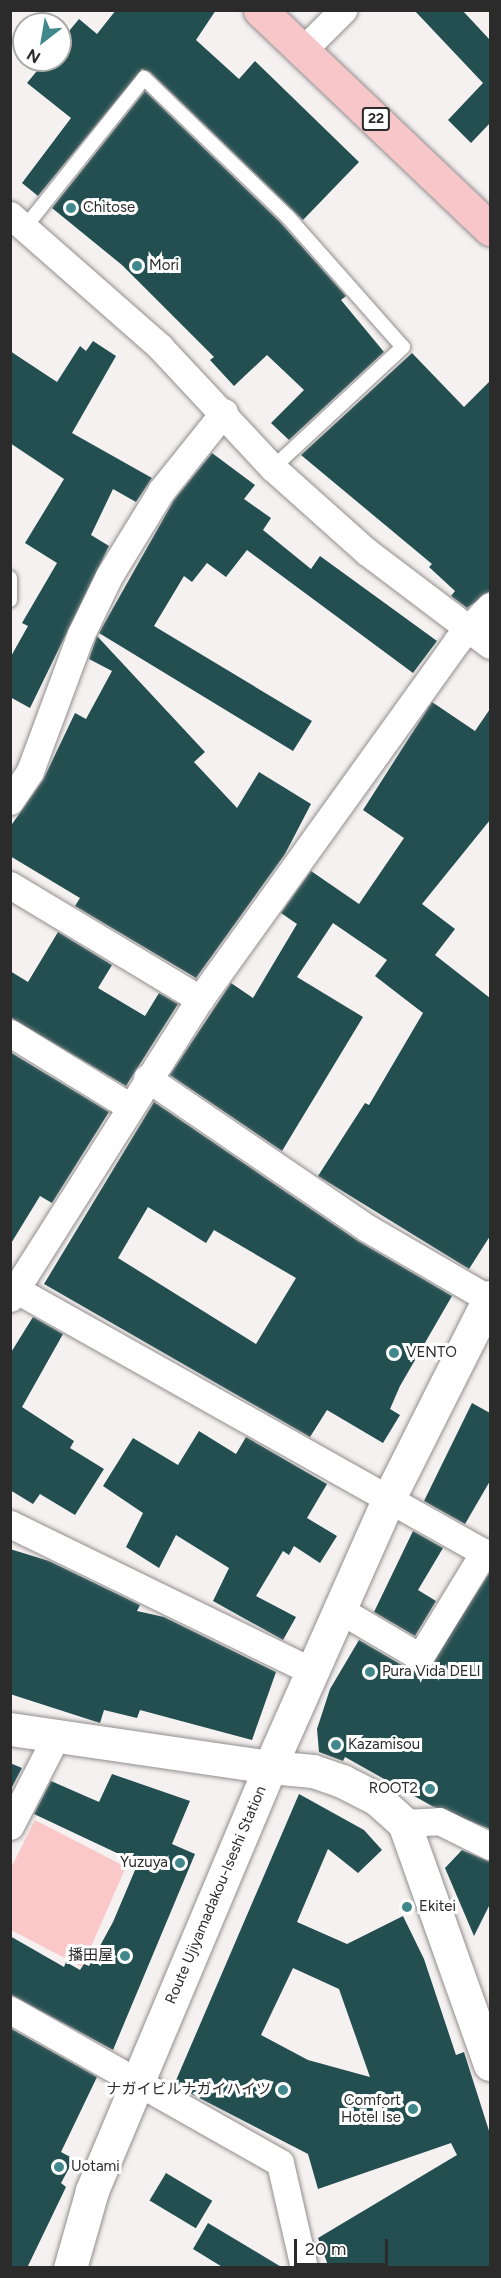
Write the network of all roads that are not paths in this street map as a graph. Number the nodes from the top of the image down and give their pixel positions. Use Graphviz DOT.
graph roads {
  1 [pos="260,10"];
  2 [pos="343,10"];
  3 [pos="303,50"];
  4 [pos="18,220"];
  5 [pos="490,229"];
  6 [pos="224,411"];
  7 [pos="273,468"];
  8 [pos="10,578"];
  9 [pos="10,600"];
  10 [pos="490,606"];
  11 [pos="469,628"];
  12 [pos="490,645"];
  13 [pos="10,801"];
  14 [pos="12,889"];
  15 [pos="200,999"];
  16 [pos="10,1033"];
  17 [pos="147,1078"];
  18 [pos="129,1106"];
  19 [pos="13,1293"];
  20 [pos="490,1298"];
  21 [pos="389,1498"];
  22 [pos="10,1524"];
  23 [pos="487,1554"];
  24 [pos="340,1610"];
  25 [pos="311,1671"];
  26 [pos="10,1729"];
  27 [pos="57,1735"];
  28 [pos="270,1767"];
  29 [pos="404,1822"];
  30 [pos="10,1826"];
  31 [pos="490,1846"];
  32 [pos="10,2010"];
  33 [pos="490,2062"];
  34 [pos="137,2083"];
  35 [pos="70,2268"];
  36 [pos="304,2268"];
  1 -- 3 [label="main road, 22"];
  2 -- 3 [label="street"];
  3 -- 5 [label="main road, 22"];
  4 -- 6 [label="street"];
  4 -- 7 [label="lane"];
  6 -- 7 [label="street"];
  6 -- 13 [label="street"];
  7 -- 11 [label="street"];
  8 -- 9 [label="lane"];
  10 -- 11 [label="street"];
  11 -- 12 [label="street"];
  11 -- 15 [label="street"];
  14 -- 15 [label="street"];
  15 -- 17 [label="street"];
  16 -- 18 [label="street"];
  17 -- 18 [label="street"];
  17 -- 20 [label="street"];
  18 -- 19 [label="street"];
  19 -- 21 [label="street"];
  20 -- 21 [label="street"];
  21 -- 23 [label="street"];
  21 -- 24 [label="street"];
  22 -- 25 [label="street"];
  23 -- 24 [label="street"];
  24 -- 25 [label="street"];
  25 -- 28 [label="street"];
  26 -- 27 [label="street, Route Ujiyamadakou-Iseshi Station"];
  27 -- 28 [label="street, Route Ujiyamadakou-Iseshi Station"];
  27 -- 30 [label="street"];
  28 -- 29 [label="street"];
  28 -- 34 [label="street, Route Ujiyamadakou-Iseshi Station"];
  29 -- 31 [label="street"];
  29 -- 33 [label="street"];
  32 -- 34 [label="street"];
  34 -- 35 [label="street, Route Ujiyamadakou-Iseshi Station"];
  34 -- 36 [label="street"];
}
